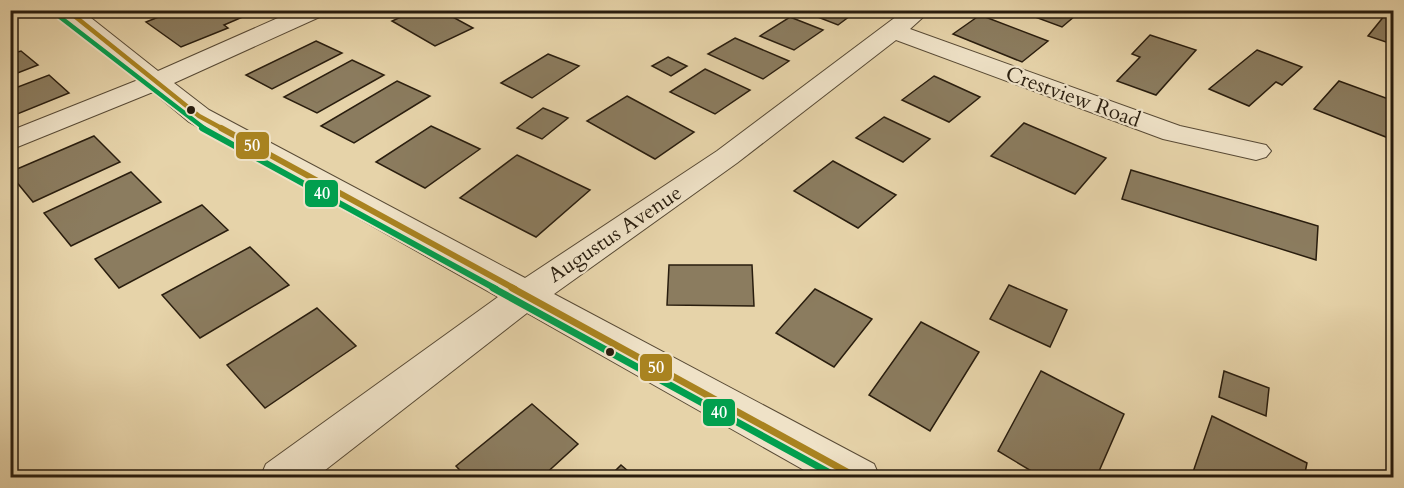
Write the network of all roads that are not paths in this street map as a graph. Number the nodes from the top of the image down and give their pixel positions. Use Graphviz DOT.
graph roads {
  1 [pos="66,10"];
  2 [pos="316,10"];
  3 [pos="920,10"];
  4 [pos="893,31"];
  5 [pos="155,82"];
  6 [pos="10,141"];
  7 [pos="1256,151"];
  8 [pos="526,295"];
  9 [pos="281,477"];
  10 [pos="859,477"];
  1 -- 5 [label="street"];
  2 -- 5 [label="street"];
  3 -- 4 [label="street, Augustus Avenue"];
  4 -- 7 [label="street, Crestview Road"];
  4 -- 8 [label="street, Augustus Avenue"];
  5 -- 6 [label="street"];
  5 -- 8 [label="street"];
  8 -- 9 [label="street, Augustus Avenue"];
  8 -- 10 [label="street"];
}
